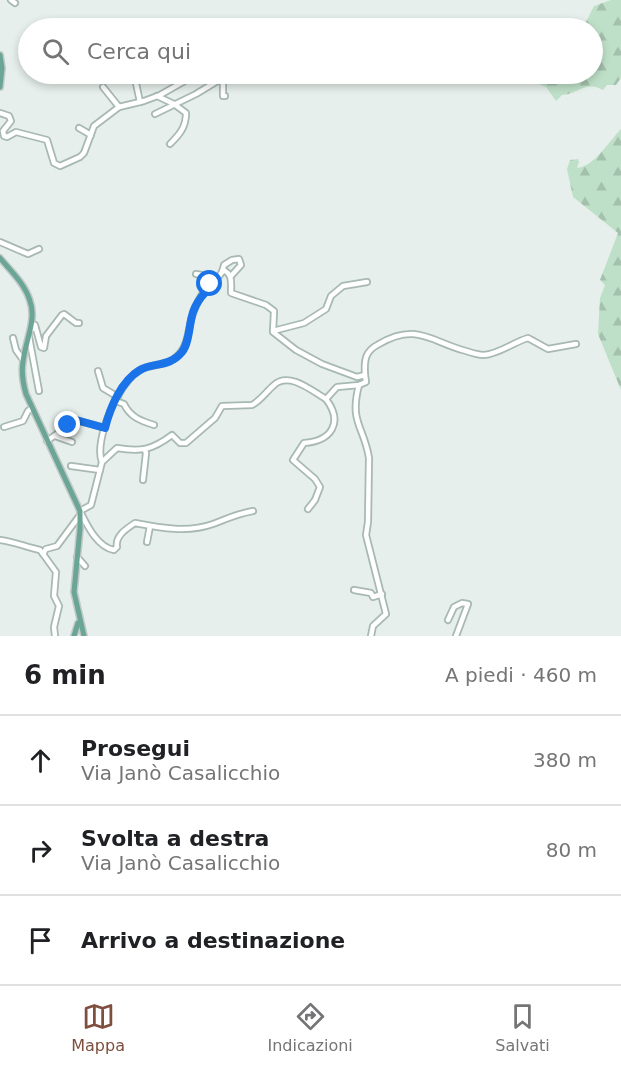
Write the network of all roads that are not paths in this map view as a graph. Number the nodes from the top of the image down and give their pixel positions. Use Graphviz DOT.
graph roads {
  1 [pos="0,56"];
  2 [pos="1,73"];
  3 [pos="136,84"];
  4 [pos="179,84"];
  5 [pos="213,84"];
  6 [pos="223,84"];
  7 [pos="0,87"];
  8 [pos="103,87"];
  9 [pos="157,96"];
  10 [pos="225,96"];
  11 [pos="140,102"];
  12 [pos="174,104"];
  13 [pos="119,107"];
  14 [pos="0,113"];
  15 [pos="155,114"];
  16 [pos="79,128"];
  17 [pos="90,135"];
  18 [pos="170,144"];
  19 [pos="0,242"];
  20 [pos="39,249"];
  21 [pos="0,258"];
  22 [pos="222,273"];
  23 [pos="196,274"];
  24 [pos="231,276"];
  25 [pos="367,282"];
  26 [pos="215,283"];
  27 [pos="79,323"];
  28 [pos="273,331"];
  29 [pos="29,336"];
  30 [pos="13,338"];
  31 [pos="576,344"];
  32 [pos="23,360"];
  33 [pos="98,371"];
  34 [pos="365,375"];
  35 [pos="359,386"];
  36 [pos="39,391"];
  37 [pos="117,399"];
  38 [pos="326,399"];
  39 [pos="32,408"];
  40 [pos="154,425"];
  41 [pos="4,427"];
  42 [pos="105,428"];
  43 [pos="55,436"];
  44 [pos="47,441"];
  45 [pos="72,442"];
  46 [pos="145,450"];
  47 [pos="102,462"];
  48 [pos="71,466"];
  49 [pos="100,470"];
  50 [pos="143,480"];
  51 [pos="308,509"];
  52 [pos="253,511"];
  53 [pos="80,513"];
  54 [pos="150,526"];
  55 [pos="0,540"];
  56 [pos="147,542"];
  57 [pos="43,554"];
  58 [pos="77,556"];
  59 [pos="86,566"];
  60 [pos="354,590"];
  61 [pos="381,594"];
  62 [pos="448,620"];
  63 [pos="79,635"];
  64 [pos="55,636"];
  65 [pos="371,636"];
  66 [pos="456,636"];
  1 -- 2 [label="main road"];
  2 -- 7 [label="main road"];
  3 -- 11 [label="street"];
  4 -- 9 [label="street"];
  5 -- 12 [label="street"];
  6 -- 10 [label="street"];
  8 -- 13 [label="street"];
  9 -- 11 [label="street"];
  9 -- 12 [label="street"];
  11 -- 13 [label="street"];
  12 -- 15 [label="street"];
  12 -- 18 [label="street"];
  13 -- 17 [label="street"];
  14 -- 17 [label="street"];
  16 -- 17 [label="street"];
  19 -- 20 [label="street"];
  21 -- 29 [label="main road"];
  22 -- 24 [label="street"];
  22 -- 24 [label="street"];
  22 -- 26 [label="street"];
  23 -- 26 [label="street"];
  24 -- 28 [label="street"];
  25 -- 28 [label="street"];
  26 -- 37 [label="street"];
  27 -- 29 [label="street"];
  28 -- 34 [label="street"];
  29 -- 32 [label="main road"];
  29 -- 36 [label="street"];
  30 -- 32 [label="street"];
  31 -- 34 [label="street"];
  32 -- 39 [label="main road"];
  33 -- 37 [label="street"];
  34 -- 35 [label="street"];
  35 -- 38 [label="street"];
  35 -- 61 [label="street"];
  37 -- 40 [label="street"];
  37 -- 42 [label="street"];
  38 -- 46 [label="street"];
  38 -- 51 [label="street"];
  39 -- 41 [label="street"];
  39 -- 44 [label="main road"];
  42 -- 43 [label="street"];
  42 -- 47 [label="street"];
  43 -- 44 [label="street"];
  43 -- 45 [label="street"];
  44 -- 53 [label="main road"];
  46 -- 47 [label="street"];
  46 -- 50 [label="street"];
  47 -- 49 [label="street"];
  48 -- 49 [label="street"];
  49 -- 53 [label="street"];
  52 -- 54 [label="street"];
  53 -- 54 [label="street"];
  53 -- 57 [label="street"];
  53 -- 58 [label="main road"];
  54 -- 56 [label="street"];
  55 -- 57 [label="street"];
  57 -- 64 [label="street"];
  58 -- 59 [label="street"];
  58 -- 63 [label="main road"];
  60 -- 61 [label="street"];
  61 -- 65 [label="street"];
  62 -- 66 [label="street"];
}
